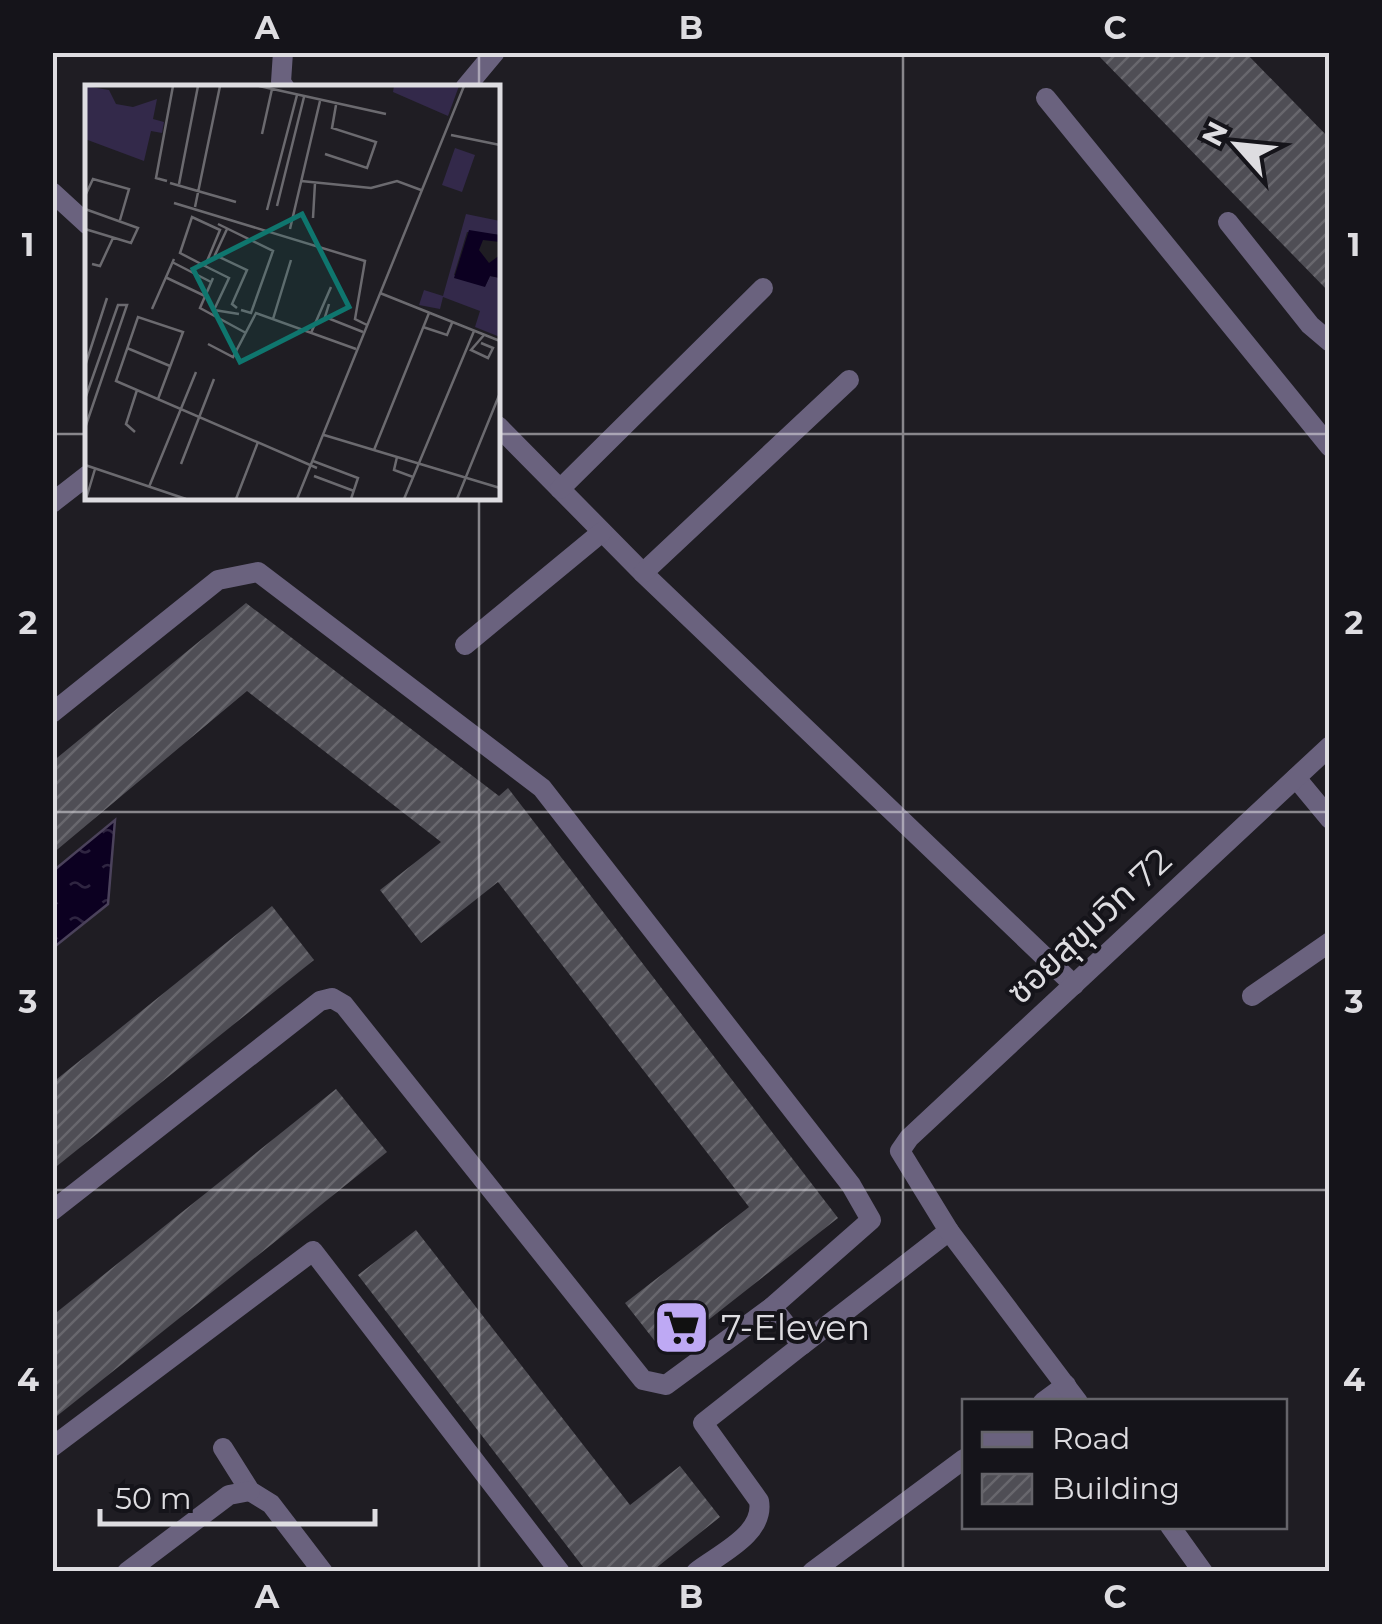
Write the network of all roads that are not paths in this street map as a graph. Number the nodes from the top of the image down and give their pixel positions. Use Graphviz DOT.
graph roads {
  1 [pos="282,52"];
  2 [pos="496,52"];
  3 [pos="283,85"];
  4 [pos="468,85"];
  5 [pos="1046,98"];
  6 [pos="52,192"];
  7 [pos="85,221"];
  8 [pos="1228,222"];
  9 [pos="763,288"];
  10 [pos="1330,342"];
  11 [pos="849,380"];
  12 [pos="500,428"];
  13 [pos="1330,448"];
  14 [pos="85,477"];
  15 [pos="560,489"];
  16 [pos="52,502"];
  17 [pos="602,532"];
  18 [pos="643,573"];
  19 [pos="465,645"];
  20 [pos="52,713"];
  21 [pos="1330,746"];
  22 [pos="1296,778"];
  23 [pos="1330,819"];
  24 [pos="1330,942"];
  25 [pos="1074,984"];
  26 [pos="1252,996"];
  27 [pos="52,1211"];
  28 [pos="949,1232"];
  29 [pos="772,1307"];
  30 [pos="802,1345"];
  31 [pos="1072,1393"];
  32 [pos="52,1447"];
  33 [pos="223,1448"];
  34 [pos="962,1460"];
  35 [pos="250,1491"];
  36 [pos="1172,1529"];
  37 [pos="127,1572"];
  38 [pos="323,1572"];
  39 [pos="560,1572"];
  40 [pos="696,1572"];
  41 [pos="812,1572"];
  42 [pos="1203,1572"];
  1 -- 3 [label="street"];
  2 -- 4 [label="street"];
  5 -- 13 [label="street"];
  6 -- 7 [label="street"];
  8 -- 10 [label="street"];
  9 -- 15 [label="street"];
  11 -- 18 [label="street"];
  12 -- 15 [label="street"];
  14 -- 16 [label="street"];
  15 -- 17 [label="street"];
  17 -- 18 [label="street"];
  17 -- 19 [label="street"];
  18 -- 25 [label="street"];
  20 -- 29 [label="street"];
  21 -- 22 [label="street, ซอยสุขุมวิท 72"];
  22 -- 23 [label="street"];
  22 -- 25 [label="street, ซอยสุขุมวิท 72"];
  24 -- 26 [label="street"];
  25 -- 28 [label="street, ซอยสุขุมวิท 72"];
  27 -- 29 [label="street"];
  28 -- 30 [label="street"];
  28 -- 31 [label="street"];
  29 -- 30 [label="street"];
  30 -- 40 [label="street"];
  32 -- 39 [label="street"];
  33 -- 35 [label="street"];
  34 -- 41 [label="street"];
  35 -- 37 [label="street"];
  35 -- 38 [label="street"];
  36 -- 42 [label="street"];
}
